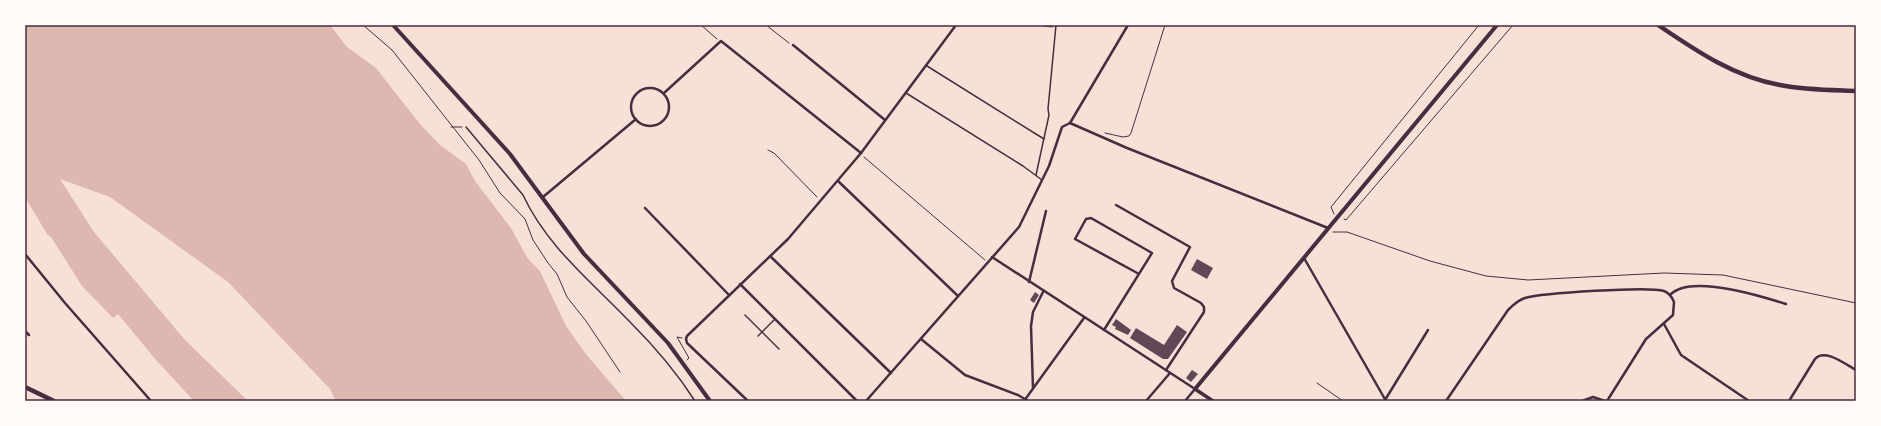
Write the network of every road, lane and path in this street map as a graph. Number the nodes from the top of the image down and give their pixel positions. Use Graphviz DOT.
graph roads {
  1 [pos="363,25"];
  2 [pos="393,25"];
  3 [pos="700,25"];
  4 [pos="766,25"];
  5 [pos="956,25"];
  6 [pos="1037,25"];
  7 [pos="1128,25"];
  8 [pos="1164,25"];
  9 [pos="1479,25"];
  10 [pos="1497,25"];
  11 [pos="1513,25"];
  12 [pos="1658,25"];
  13 [pos="1056,26"];
  14 [pos="721,41"];
  15 [pos="793,45"];
  16 [pos="926,65"];
  17 [pos="1856,91"];
  18 [pos="905,92"];
  19 [pos="664,94"];
  20 [pos="636,119"];
  21 [pos="885,120"];
  22 [pos="1070,123"];
  23 [pos="451,127"];
  24 [pos="466,127"];
  25 [pos="1100,132"];
  26 [pos="1044,139"];
  27 [pos="768,150"];
  28 [pos="861,153"];
  29 [pos="1036,176"];
  30 [pos="1042,180"];
  31 [pos="838,181"];
  32 [pos="543,198"];
  33 [pos="821,200"];
  34 [pos="1116,205"];
  35 [pos="645,208"];
  36 [pos="1046,211"];
  37 [pos="1336,218"];
  38 [pos="1328,228"];
  39 [pos="25,254"];
  40 [pos="770,256"];
  41 [pos="992,258"];
  42 [pos="1304,258"];
  43 [pos="988,262"];
  44 [pos="1139,274"];
  45 [pos="1533,280"];
  46 [pos="1029,282"];
  47 [pos="740,284"];
  48 [pos="1043,292"];
  49 [pos="729,295"];
  50 [pos="1670,295"];
  51 [pos="958,296"];
  52 [pos="1786,304"];
  53 [pos="745,315"];
  54 [pos="1084,318"];
  55 [pos="775,319"];
  56 [pos="1664,324"];
  57 [pos="1104,330"];
  58 [pos="1428,330"];
  59 [pos="25,331"];
  60 [pos="762,332"];
  61 [pos="29,335"];
  62 [pos="758,336"];
  63 [pos="686,339"];
  64 [pos="921,339"];
  65 [pos="779,349"];
  66 [pos="684,363"];
  67 [pos="1166,370"];
  68 [pos="1856,370"];
  69 [pos="620,372"];
  70 [pos="1170,372"];
  71 [pos="891,373"];
  72 [pos="1317,383"];
  73 [pos="25,387"];
  74 [pos="1033,388"];
  75 [pos="1195,389"];
  76 [pos="1026,400"];
  77 [pos="1386,400"];
  78 [pos="54,401"];
  79 [pos="150,401"];
  80 [pos="695,401"];
  81 [pos="710,401"];
  82 [pos="748,401"];
  83 [pos="857,401"];
  84 [pos="866,401"];
  85 [pos="1146,401"];
  86 [pos="1185,401"];
  87 [pos="1213,401"];
  88 [pos="1343,401"];
  89 [pos="1446,401"];
  90 [pos="1582,401"];
  91 [pos="1606,401"];
  92 [pos="1749,401"];
  93 [pos="1789,401"];
  1 -- 23 [label="path"];
  2 -- 32 [label="main road"];
  3 -- 14 [label="path"];
  4 -- 15 [label="path"];
  5 -- 16 [label="street"];
  6 -- 13 [label="path"];
  7 -- 22 [label="street"];
  8 -- 25 [label="path"];
  9 -- 37 [label="path"];
  10 -- 37 [label="main road"];
  11 -- 37 [label="path"];
  12 -- 17 [label="main road"];
  13 -- 26 [label="lane"];
  14 -- 19 [label="street"];
  14 -- 28 [label="street"];
  15 -- 21 [label="street"];
  16 -- 18 [label="street"];
  16 -- 26 [label="lane"];
  18 -- 21 [label="street"];
  18 -- 29 [label="lane"];
  19 -- 20 [label="street"];
  19 -- 20 [label="street"];
  20 -- 32 [label="street"];
  21 -- 28 [label="street"];
  22 -- 30 [label="street"];
  22 -- 38 [label="street"];
  23 -- 24 [label="path"];
  23 -- 69 [label="path"];
  24 -- 80 [label="lane"];
  26 -- 29 [label="lane"];
  27 -- 33 [label="path"];
  28 -- 31 [label="street"];
  28 -- 43 [label="path"];
  29 -- 30 [label="lane"];
  30 -- 41 [label="street"];
  31 -- 33 [label="street"];
  31 -- 51 [label="street"];
  32 -- 66 [label="main road"];
  33 -- 40 [label="street"];
  34 -- 67 [label="street"];
  35 -- 49 [label="street"];
  36 -- 46 [label="street"];
  37 -- 38 [label="main road"];
  38 -- 42 [label="main road"];
  38 -- 45 [label="path"];
  39 -- 79 [label="street"];
  40 -- 47 [label="street"];
  40 -- 71 [label="street"];
  41 -- 43 [label="street"];
  41 -- 46 [label="street"];
  42 -- 75 [label="main road"];
  42 -- 77 [label="street"];
  43 -- 51 [label="street"];
  44 -- 44 [label="street"];
  44 -- 57 [label="street"];
  46 -- 48 [label="street"];
  47 -- 49 [label="street"];
  47 -- 55 [label="street"];
  48 -- 54 [label="street"];
  48 -- 74 [label="street"];
  49 -- 63 [label="street"];
  50 -- 52 [label="street"];
  50 -- 56 [label="street"];
  50 -- 89 [label="street"];
  51 -- 64 [label="street"];
  53 -- 60 [label="lane"];
  54 -- 57 [label="street"];
  54 -- 74 [label="street"];
  55 -- 60 [label="lane"];
  55 -- 83 [label="street"];
  56 -- 91 [label="street"];
  56 -- 92 [label="street"];
  57 -- 67 [label="street"];
  58 -- 77 [label="street"];
  59 -- 61 [label="street"];
  60 -- 62 [label="lane"];
  60 -- 65 [label="lane"];
  63 -- 66 [label="path"];
  63 -- 82 [label="street"];
  64 -- 71 [label="street"];
  64 -- 76 [label="street"];
  66 -- 81 [label="main road"];
  67 -- 70 [label="street"];
  68 -- 93 [label="street"];
  70 -- 75 [label="street"];
  70 -- 85 [label="street"];
  71 -- 84 [label="street"];
  72 -- 88 [label="path"];
  73 -- 78 [label="main road"];
  74 -- 76 [label="street"];
  75 -- 86 [label="street"];
  75 -- 87 [label="street"];
  90 -- 91 [label="street"];
}
